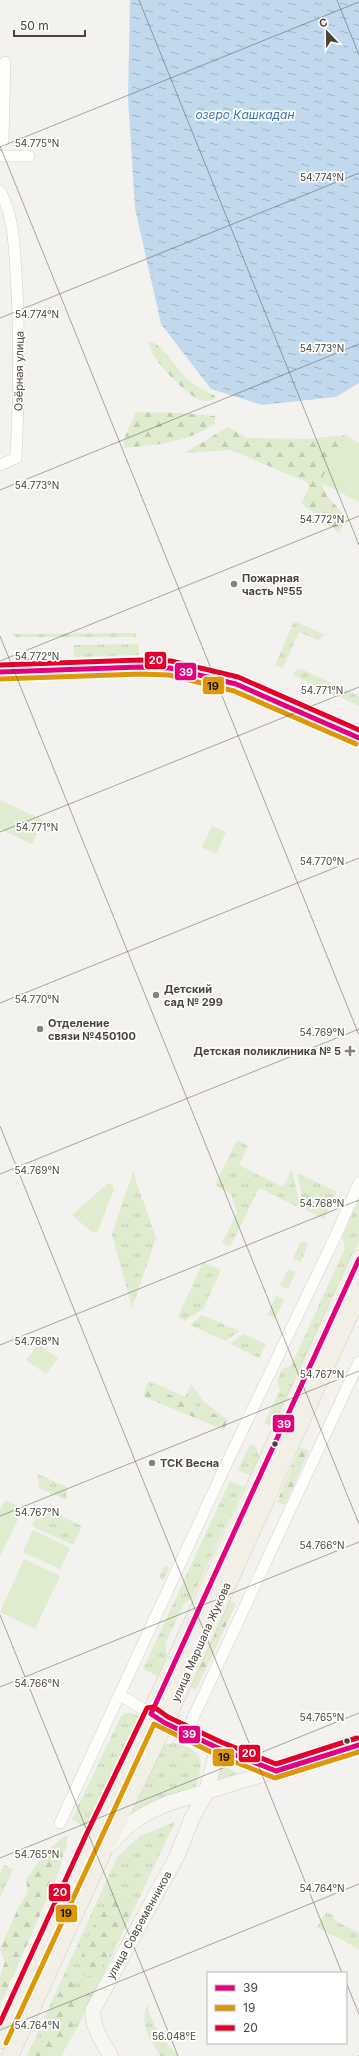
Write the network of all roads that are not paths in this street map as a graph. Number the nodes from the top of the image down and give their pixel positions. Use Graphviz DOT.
graph roads {
  1 [pos="5,62"];
  2 [pos="0,144"];
  3 [pos="0,156"];
  4 [pos="29,156"];
  5 [pos="0,191"];
  6 [pos="0,465"];
  7 [pos="0,672"];
  8 [pos="351,732"];
  9 [pos="359,738"];
  10 [pos="359,1183"];
  11 [pos="359,1259"];
  12 [pos="359,1293"];
  13 [pos="359,1362"];
  14 [pos="120,1695"];
  15 [pos="158,1718"];
  16 [pos="186,1733"];
  17 [pos="359,1745"];
  18 [pos="218,1748"];
  19 [pos="276,1771"];
  20 [pos="206,1793"];
  21 [pos="60,1823"];
  22 [pos="102,1854"];
  23 [pos="0,2040"];
  24 [pos="10,2056"];
  25 [pos="111,2056"];
  1 -- 2 [label="street"];
  3 -- 4 [label="street"];
  5 -- 6 [label="street, Озёрная улица"];
  7 -- 8 [label="main road"];
  8 -- 9 [label="main road"];
  10 -- 14 [label="street"];
  11 -- 15 [label="main road, улица Маршала Жукова"];
  12 -- 15 [label="main road, улица Маршала Жукова"];
  13 -- 16 [label="street"];
  14 -- 15 [label="street"];
  14 -- 21 [label="street"];
  15 -- 16 [label="main road"];
  15 -- 22 [label="main road, улица Маршала Жукова"];
  15 -- 23 [label="main road, улица Маршала Жукова"];
  16 -- 18 [label="main road"];
  17 -- 19 [label="main road"];
  18 -- 19 [label="main road"];
  18 -- 20 [label="main road, улица Современников"];
  19 -- 20 [label="main road"];
  20 -- 22 [label="main road"];
  20 -- 25 [label="main road, улица Современников"];
  22 -- 24 [label="main road, улица Маршала Жукова"];
}
